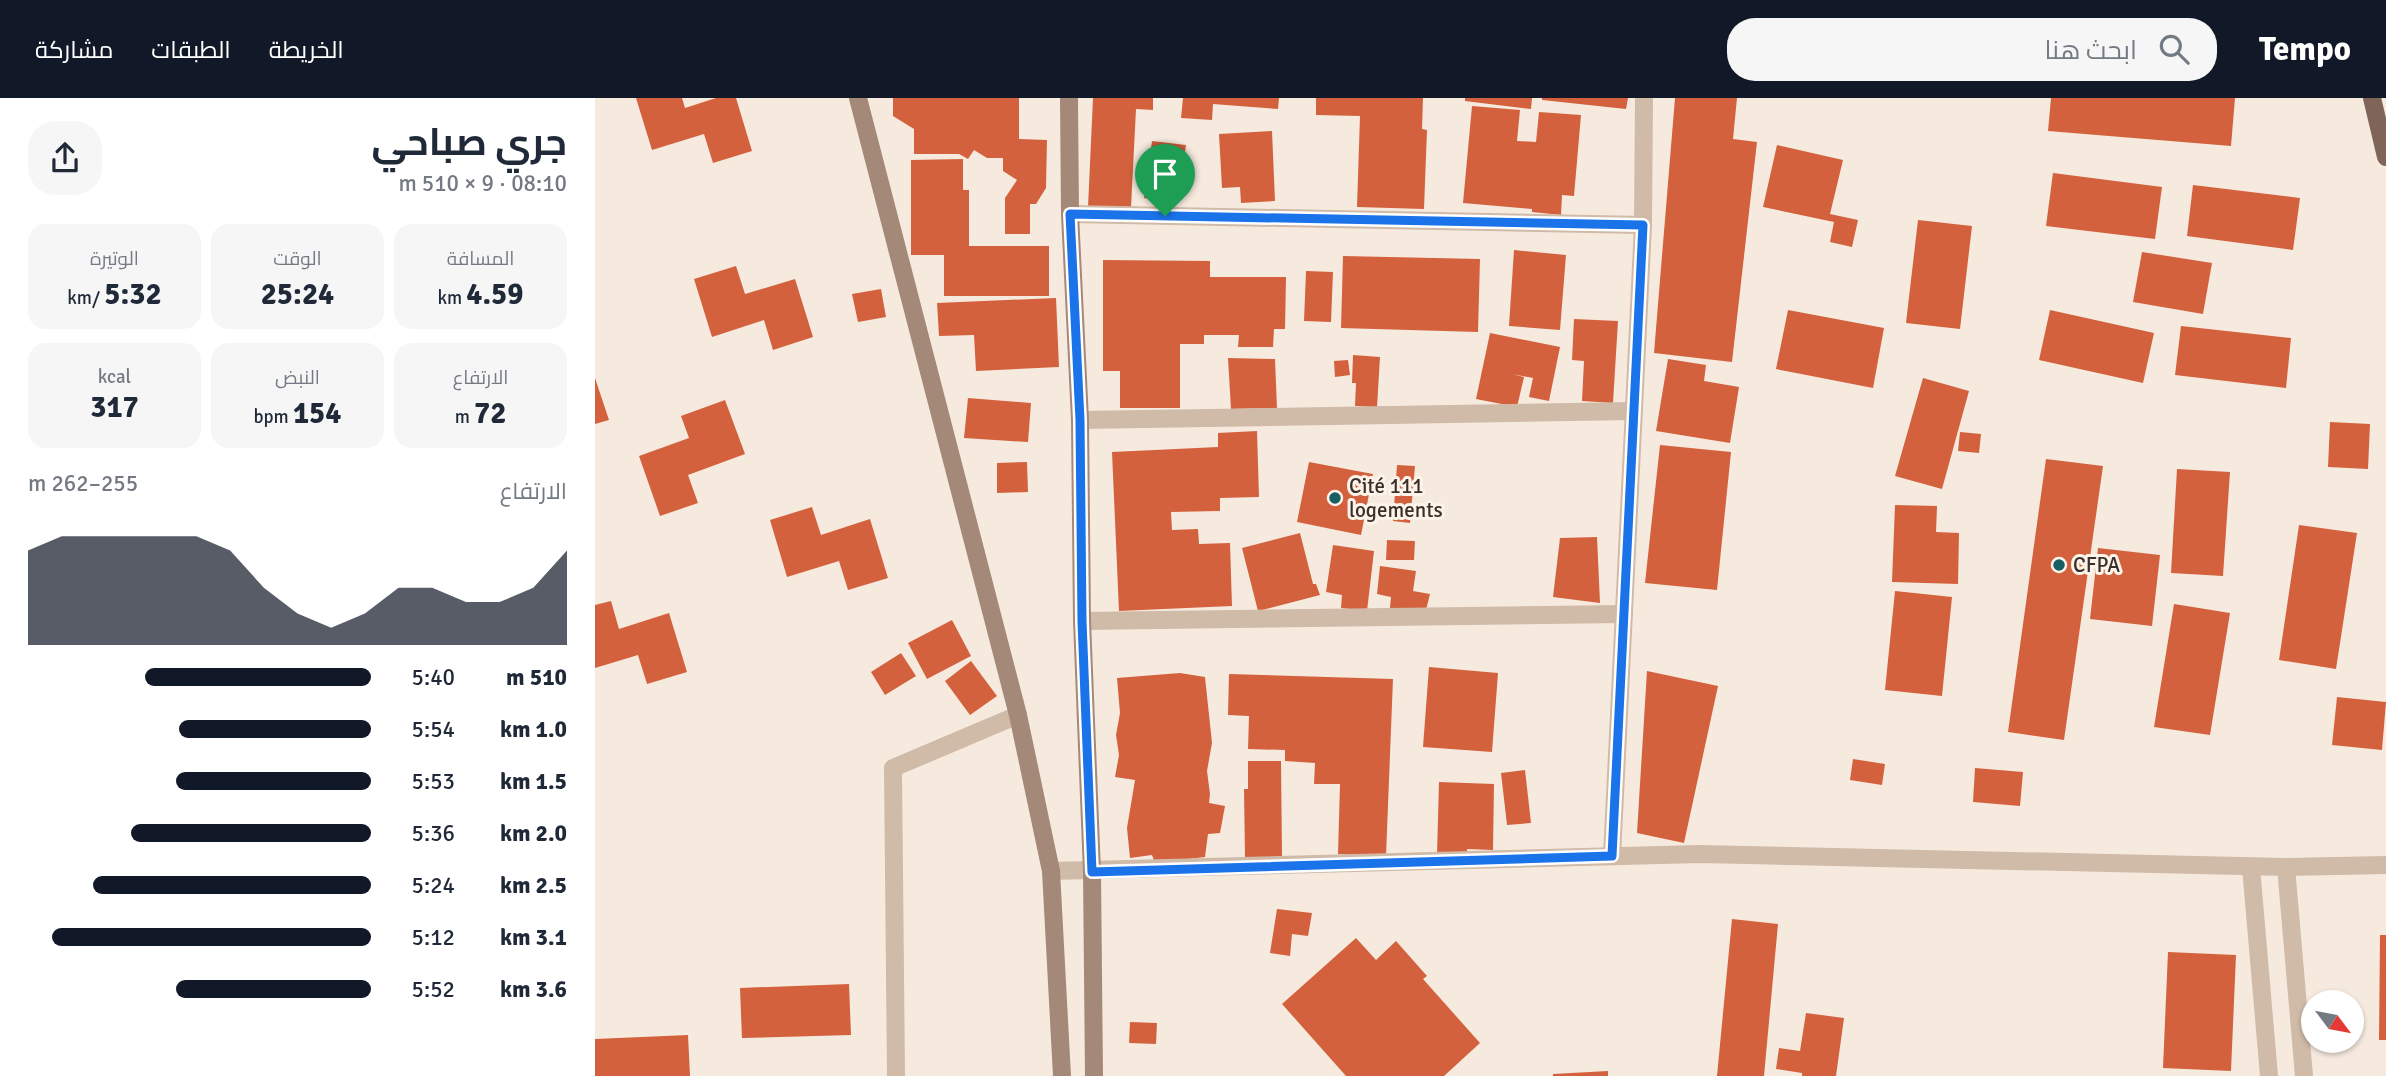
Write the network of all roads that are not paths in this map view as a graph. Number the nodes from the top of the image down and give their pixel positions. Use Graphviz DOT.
graph roads {
  1 [pos="858,98"];
  2 [pos="1069,98"];
  3 [pos="1644,98"];
  4 [pos="2372,98"];
  5 [pos="2386,157"];
  6 [pos="1070,214"];
  7 [pos="1643,225"];
  8 [pos="1634,411"];
  9 [pos="1080,420"];
  10 [pos="1624,614"];
  11 [pos="1082,621"];
  12 [pos="1018,715"];
  13 [pos="1612,856"];
  14 [pos="2386,865"];
  15 [pos="2251,866"];
  16 [pos="2286,867"];
  17 [pos="1051,871"];
  18 [pos="1092,872"];
  19 [pos="896,1076"];
  20 [pos="1062,1076"];
  21 [pos="1094,1076"];
  22 [pos="2269,1076"];
  23 [pos="2304,1076"];
  1 -- 12 [label="street"];
  2 -- 6 [label="street"];
  3 -- 7 [label="street"];
  4 -- 5 [label="main road"];
  6 -- 7 [label="street"];
  6 -- 9 [label="street"];
  7 -- 8 [label="street"];
  8 -- 9 [label="street"];
  8 -- 10 [label="street"];
  9 -- 11 [label="street"];
  10 -- 11 [label="street"];
  10 -- 13 [label="street"];
  11 -- 18 [label="street"];
  12 -- 17 [label="street"];
  12 -- 19 [label="street"];
  13 -- 15 [label="street"];
  13 -- 18 [label="street"];
  14 -- 16 [label="street"];
  15 -- 16 [label="street"];
  15 -- 22 [label="street"];
  16 -- 23 [label="street"];
  17 -- 18 [label="street"];
  17 -- 20 [label="street"];
  18 -- 21 [label="street"];
}
